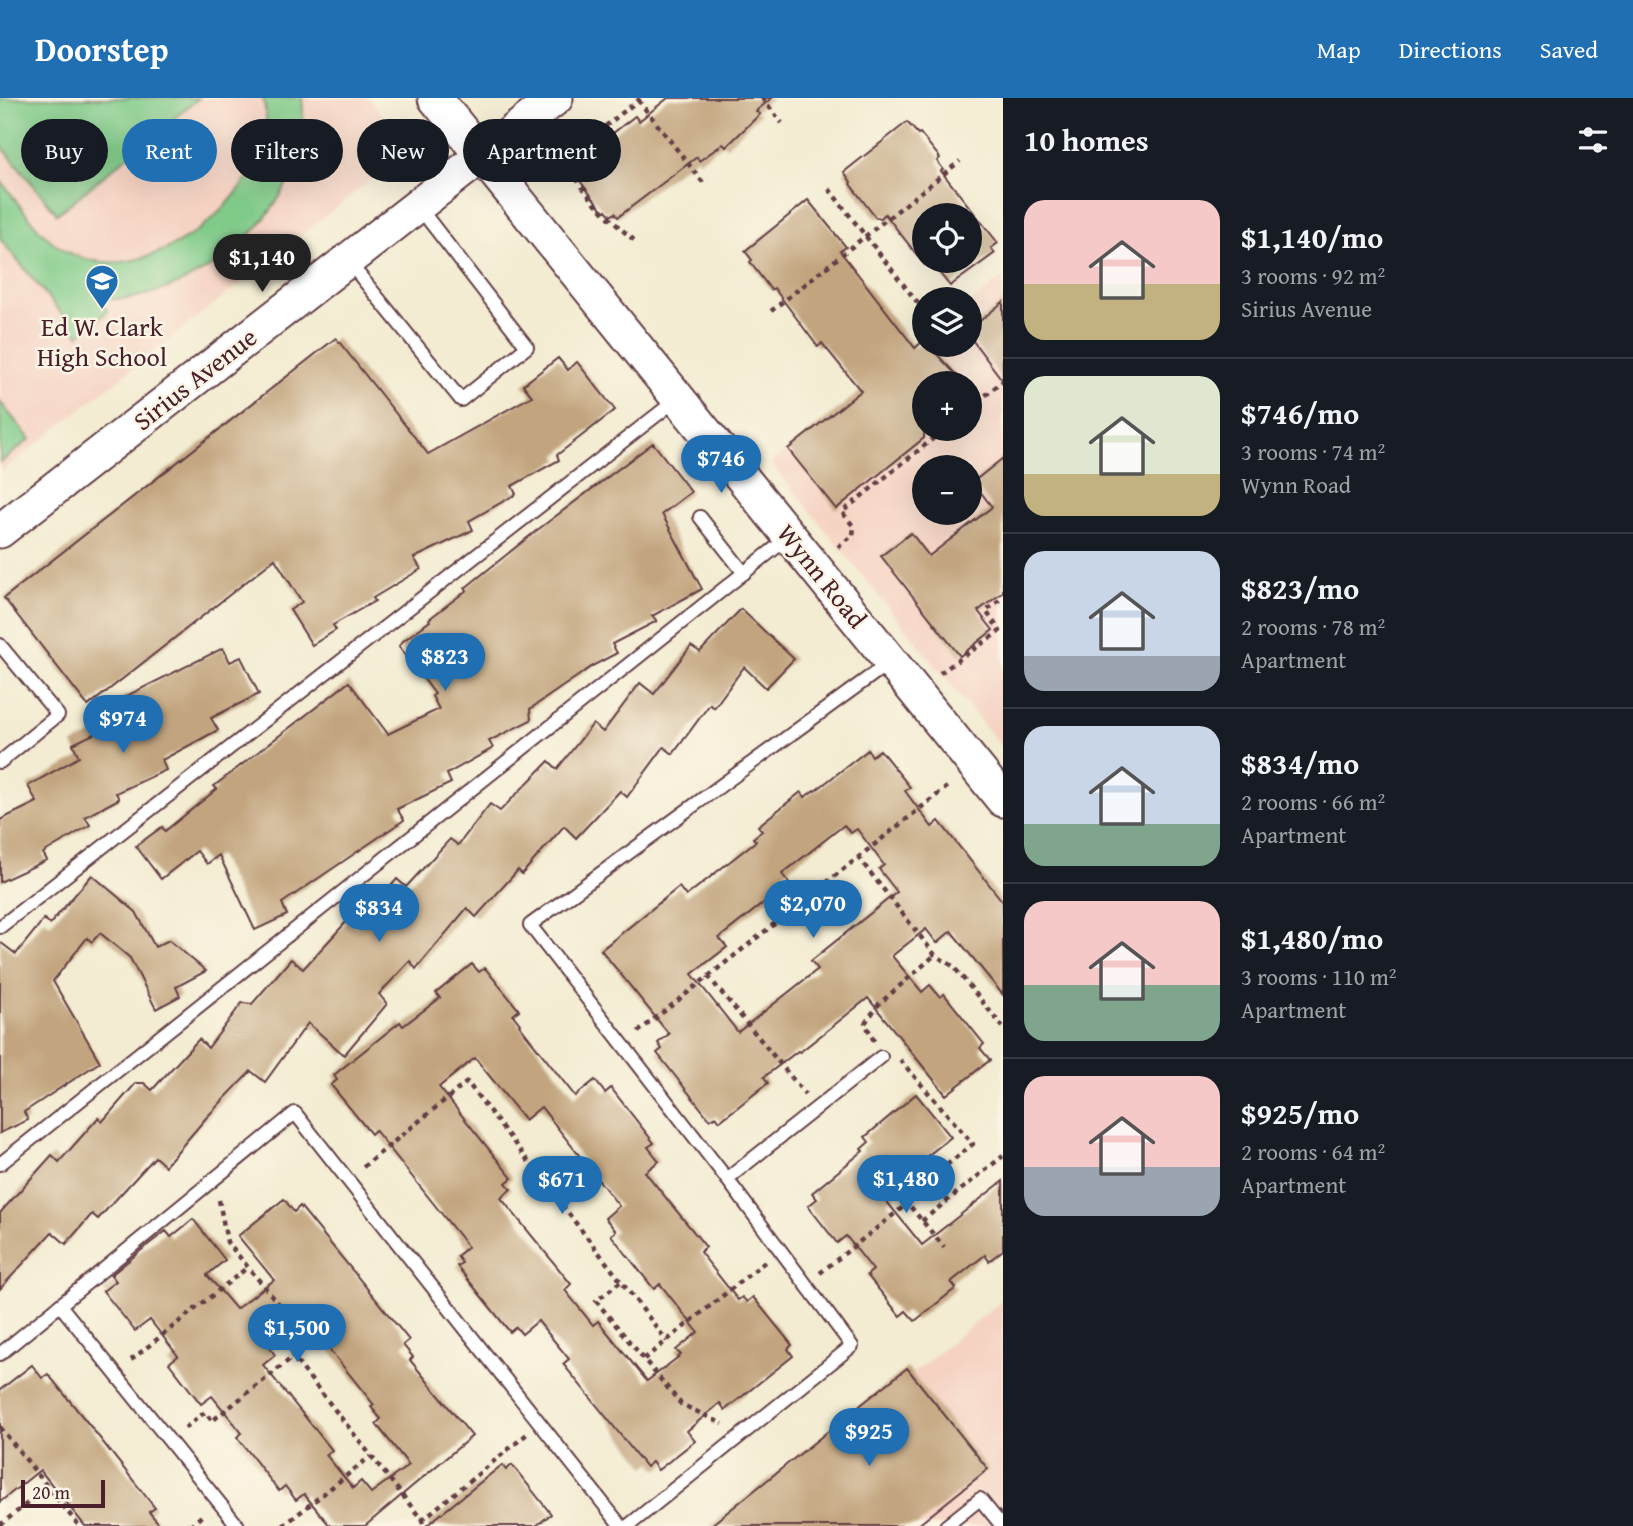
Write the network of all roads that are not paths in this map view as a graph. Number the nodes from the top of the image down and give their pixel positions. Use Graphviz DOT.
graph roads {
  1 [pos="435,98"];
  2 [pos="556,98"];
  3 [pos="529,119"];
  4 [pos="463,133"];
  5 [pos="463,171"];
  6 [pos="503,182"];
  7 [pos="418,206"];
  8 [pos="348,261"];
  9 [pos="678,398"];
  10 [pos="700,517"];
  11 [pos="0,531"];
  12 [pos="790,537"];
  13 [pos="744,573"];
  14 [pos="0,645"];
  15 [pos="890,661"];
  16 [pos="0,762"];
  17 [pos="1003,800"];
  18 [pos="0,927"];
  19 [pos="881,1057"];
  20 [pos="0,1164"];
  21 [pos="727,1179"];
  22 [pos="60,1305"];
  23 [pos="0,1354"];
  24 [pos="239,1526"];
  25 [pos="621,1526"];
  26 [pos="628,1526"];
  27 [pos="946,1526"];
  28 [pos="1002,1526"];
  1 -- 4 [label="street, Wynn Road"];
  2 -- 3 [label="street, Sirius Avenue"];
  5 -- 7 [label="street, Sirius Avenue"];
  6 -- 9 [label="street, Wynn Road"];
  7 -- 8 [label="street, Sirius Avenue"];
  7 -- 8 [label="lane"];
  8 -- 11 [label="street, Sirius Avenue"];
  9 -- 12 [label="street, Wynn Road"];
  9 -- 18 [label="lane"];
  10 -- 13 [label="lane"];
  12 -- 13 [label="lane"];
  12 -- 15 [label="street, Wynn Road"];
  13 -- 20 [label="lane"];
  14 -- 16 [label="lane"];
  15 -- 17 [label="street, Wynn Road"];
  15 -- 21 [label="lane"];
  19 -- 21 [label="lane"];
  21 -- 26 [label="lane"];
  22 -- 23 [label="lane"];
  22 -- 24 [label="lane"];
  22 -- 25 [label="lane"];
  27 -- 28 [label="lane"];
}
